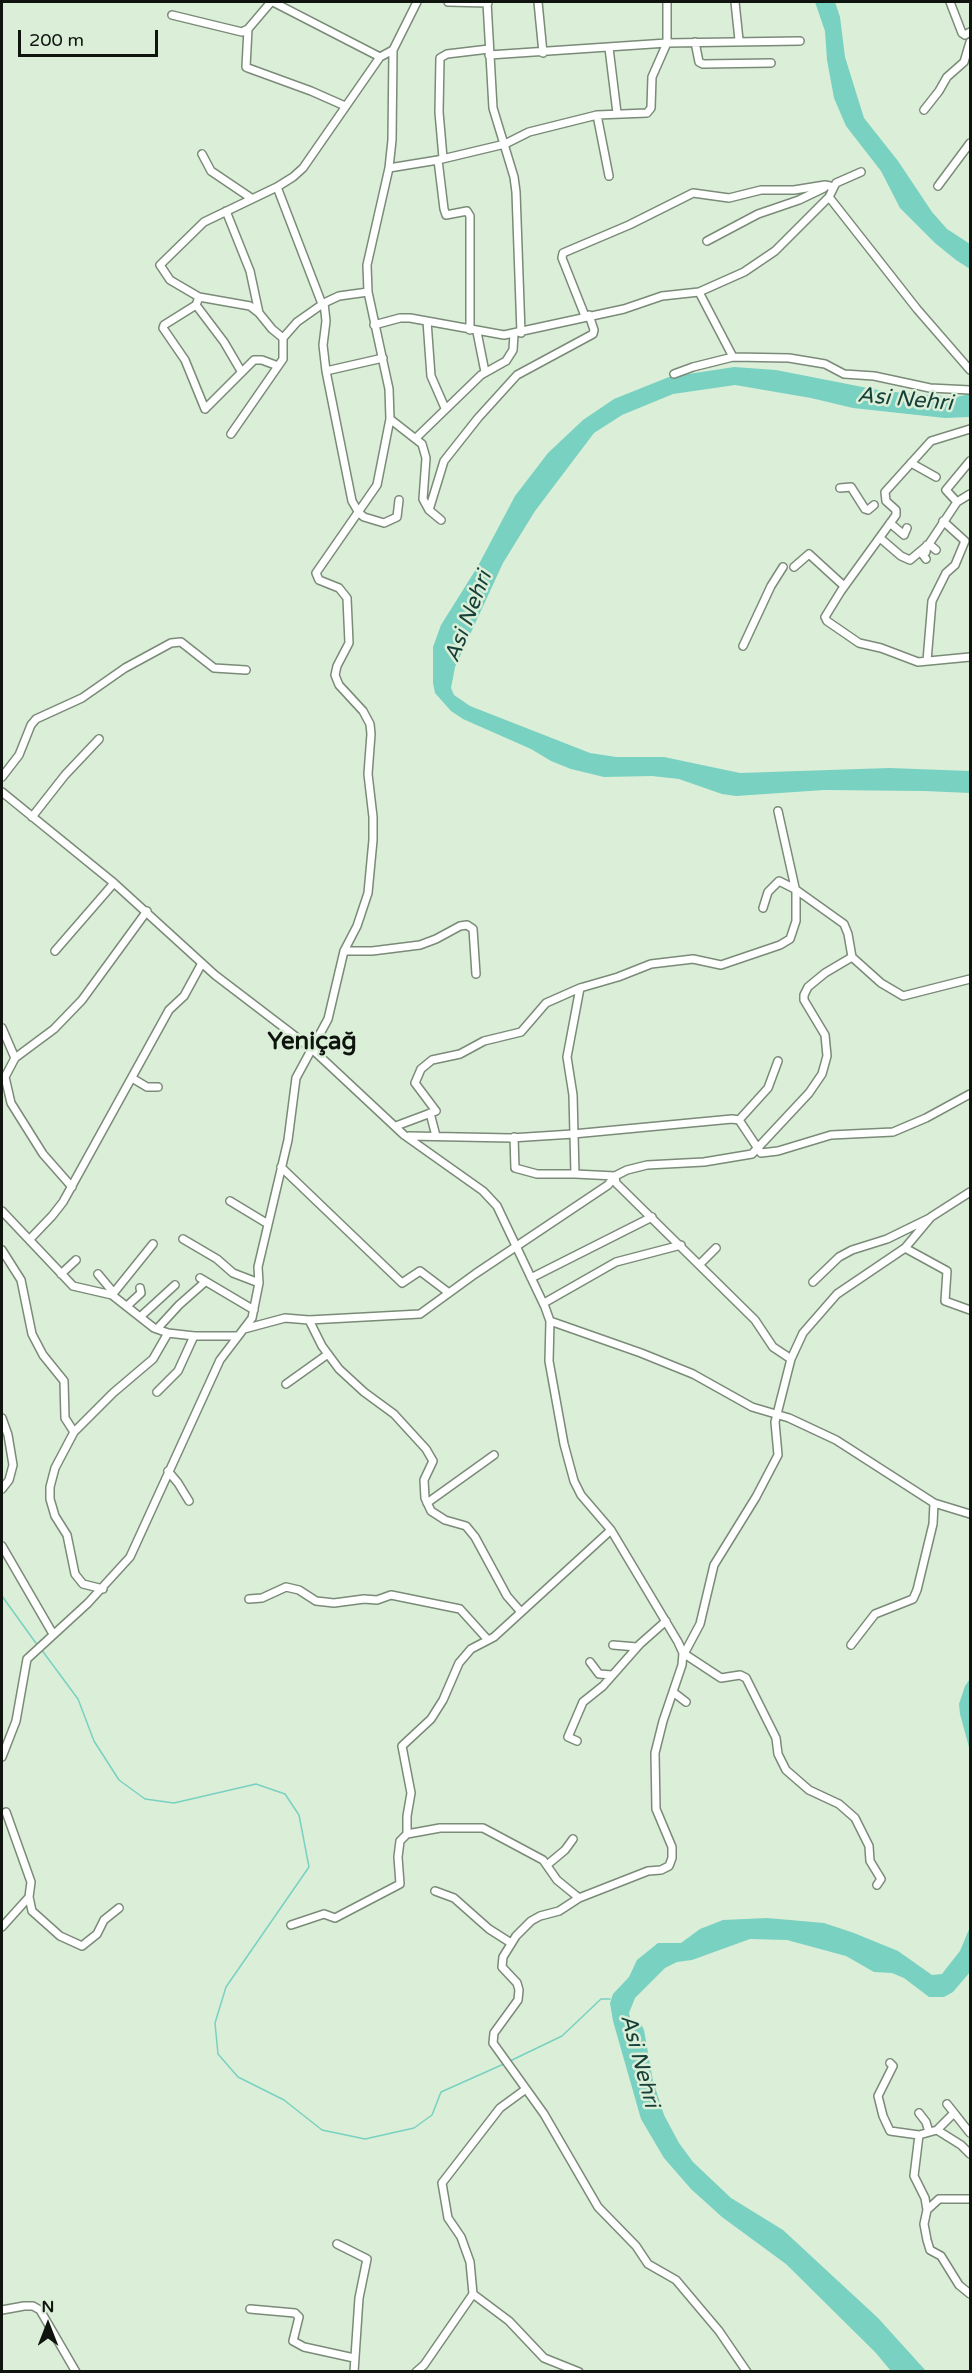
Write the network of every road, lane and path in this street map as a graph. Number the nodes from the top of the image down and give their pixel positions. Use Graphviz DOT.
graph roads {
  1 [pos="272,2"];
  2 [pos="417,2"];
  3 [pos="448,2"];
  4 [pos="488,2"];
  5 [pos="538,2"];
  6 [pos="667,2"];
  7 [pos="735,2"];
  8 [pos="951,2"];
  9 [pos="172,15"];
  10 [pos="248,29"];
  11 [pos="968,33"];
  12 [pos="739,40"];
  13 [pos="800,41"];
  14 [pos="667,42"];
  15 [pos="695,42"];
  16 [pos="970,42"];
  17 [pos="609,48"];
  18 [pos="393,50"];
  19 [pos="489,52"];
  20 [pos="543,53"];
  21 [pos="380,57"];
  22 [pos="771,63"];
  23 [pos="345,106"];
  24 [pos="924,110"];
  25 [pos="617,113"];
  26 [pos="597,115"];
  27 [pos="970,143"];
  28 [pos="505,144"];
  29 [pos="201,154"];
  30 [pos="441,159"];
  31 [pos="389,168"];
  32 [pos="861,172"];
  33 [pos="609,176"];
  34 [pos="938,186"];
  35 [pos="277,187"];
  36 [pos="830,191"];
  37 [pos="251,198"];
  38 [pos="226,211"];
  39 [pos="707,241"];
  40 [pos="368,292"];
  41 [pos="699,292"];
  42 [pos="197,301"];
  43 [pos="323,304"];
  44 [pos="260,313"];
  45 [pos="587,315"];
  46 [pos="427,321"];
  47 [pos="374,325"];
  48 [pos="474,331"];
  49 [pos="518,333"];
  50 [pos="283,338"];
  51 [pos="733,357"];
  52 [pos="383,358"];
  53 [pos="278,366"];
  54 [pos="970,370"];
  55 [pos="241,371"];
  56 [pos="326,371"];
  57 [pos="485,372"];
  58 [pos="674,374"];
  59 [pos="970,390"];
  60 [pos="446,408"];
  61 [pos="390,419"];
  62 [pos="970,429"];
  63 [pos="231,434"];
  64 [pos="416,438"];
  65 [pos="970,461"];
  66 [pos="911,463"];
  67 [pos="936,477"];
  68 [pos="840,488"];
  69 [pos="970,494"];
  70 [pos="399,500"];
  71 [pos="957,502"];
  72 [pos="874,505"];
  73 [pos="429,510"];
  74 [pos="359,513"];
  75 [pos="441,519"];
  76 [pos="944,520"];
  77 [pos="890,523"];
  78 [pos="907,528"];
  79 [pos="880,538"];
  80 [pos="928,544"];
  81 [pos="968,544"];
  82 [pos="936,550"];
  83 [pos="926,559"];
  84 [pos="783,567"];
  85 [pos="794,567"];
  86 [pos="844,586"];
  87 [pos="743,646"];
  88 [pos="970,657"];
  89 [pos="927,660"];
  90 [pos="246,670"];
  91 [pos="99,739"];
  92 [pos="2,777"];
  93 [pos="2,792"];
  94 [pos="778,811"];
  95 [pos="32,817"];
  96 [pos="114,883"];
  97 [pos="795,889"];
  98 [pos="763,908"];
  99 [pos="147,911"];
  100 [pos="55,951"];
  101 [pos="344,951"];
  102 [pos="852,957"];
  103 [pos="202,963"];
  104 [pos="476,974"];
  105 [pos="970,979"];
  106 [pos="580,988"];
  107 [pos="2,1028"];
  108 [pos="312,1048"];
  109 [pos="15,1058"];
  110 [pos="778,1061"];
  111 [pos="132,1078"];
  112 [pos="158,1087"];
  113 [pos="970,1094"];
  114 [pos="430,1113"];
  115 [pos="739,1120"];
  116 [pos="396,1126"];
  117 [pos="573,1134"];
  118 [pos="409,1136"];
  119 [pos="435,1136"];
  120 [pos="514,1137"];
  121 [pos="757,1148"];
  122 [pos="281,1167"];
  123 [pos="576,1174"];
  124 [pos="615,1176"];
  125 [pos="72,1187"];
  126 [pos="970,1192"];
  127 [pos="230,1201"];
  128 [pos="2,1211"];
  129 [pos="652,1217"];
  130 [pos="932,1217"];
  131 [pos="268,1224"];
  132 [pos="30,1239"];
  133 [pos="183,1239"];
  134 [pos="153,1244"];
  135 [pos="681,1245"];
  136 [pos="515,1247"];
  137 [pos="716,1248"];
  138 [pos="906,1248"];
  139 [pos="2,1250"];
  140 [pos="76,1260"];
  141 [pos="700,1264"];
  142 [pos="61,1274"];
  143 [pos="98,1274"];
  144 [pos="531,1278"];
  145 [pos="813,1282"];
  146 [pos="259,1283"];
  147 [pos="175,1285"];
  148 [pos="140,1287"];
  149 [pos="113,1293"];
  150 [pos="449,1293"];
  151 [pos="544,1303"];
  152 [pos="127,1306"];
  153 [pos="254,1310"];
  154 [pos="970,1310"];
  155 [pos="140,1317"];
  156 [pos="309,1320"];
  157 [pos="550,1321"];
  158 [pos="157,1329"];
  159 [pos="244,1329"];
  160 [pos="168,1333"];
  161 [pos="194,1336"];
  162 [pos="237,1336"];
  163 [pos="328,1354"];
  164 [pos="791,1359"];
  165 [pos="286,1384"];
  166 [pos="157,1392"];
  167 [pos="777,1415"];
  168 [pos="2,1418"];
  169 [pos="74,1432"];
  170 [pos="494,1455"];
  171 [pos="168,1471"];
  172 [pos="2,1489"];
  173 [pos="189,1501"];
  174 [pos="428,1503"];
  175 [pos="934,1503"];
  176 [pos="970,1514"];
  177 [pos="611,1530"];
  178 [pos="2,1546"];
  179 [pos="103,1589"];
  180 [pos="249,1599"];
  181 [pos="521,1611"];
  182 [pos="666,1621"];
  183 [pos="50,1636"];
  184 [pos="488,1640"];
  185 [pos="613,1645"];
  186 [pos="851,1645"];
  187 [pos="637,1647"];
  188 [pos="683,1653"];
  189 [pos="590,1662"];
  190 [pos="612,1675"];
  191 [pos="673,1692"];
  192 [pos="687,1702"];
  193 [pos="577,1741"];
  194 [pos="2,1757"];
  195 [pos="6,1812"];
  196 [pos="407,1834"];
  197 [pos="573,1839"];
  198 [pos="547,1865"];
  199 [pos="877,1885"];
  200 [pos="435,1891"];
  201 [pos="29,1897"];
  202 [pos="579,1898"];
  203 [pos="119,1908"];
  204 [pos="291,1925"];
  205 [pos="2,1927"];
  206 [pos="511,1943"];
  207 [pos="890,2063"];
  208 [pos="525,2088"];
  209 [pos="947,2104"];
  210 [pos="954,2113"];
  211 [pos="919,2114"];
  212 [pos="933,2131"];
  213 [pos="970,2133"];
  214 [pos="919,2135"];
  215 [pos="970,2154"];
  216 [pos="970,2199"];
  217 [pos="927,2210"];
  218 [pos="337,2244"];
  219 [pos="473,2294"];
  220 [pos="970,2294"];
  221 [pos="250,2309"];
  222 [pos="2,2310"];
  223 [pos="354,2358"];
  224 [pos="76,2372"];
  225 [pos="354,2372"];
  226 [pos="416,2372"];
  227 [pos="579,2372"];
  228 [pos="747,2372"];
  1 -- 10 [label="street"];
  1 -- 21 [label="street"];
  2 -- 18 [label="street"];
  3 -- 4 [label="street"];
  4 -- 19 [label="street"];
  5 -- 20 [label="street"];
  6 -- 14 [label="street"];
  7 -- 12 [label="street"];
  8 -- 11 [label="street"];
  9 -- 10 [label="street"];
  10 -- 23 [label="street"];
  11 -- 16 [label="street"];
  12 -- 13 [label="street"];
  12 -- 15 [label="street"];
  14 -- 15 [label="street"];
  14 -- 17 [label="street"];
  14 -- 25 [label="street"];
  15 -- 22 [label="street"];
  16 -- 24 [label="street"];
  17 -- 20 [label="street"];
  17 -- 25 [label="street"];
  18 -- 21 [label="street"];
  18 -- 31 [label="street"];
  19 -- 20 [label="street"];
  19 -- 28 [label="street"];
  19 -- 30 [label="street"];
  21 -- 23 [label="street"];
  23 -- 35 [label="street"];
  25 -- 26 [label="street"];
  26 -- 28 [label="street"];
  26 -- 33 [label="street"];
  27 -- 34 [label="street"];
  28 -- 30 [label="street"];
  28 -- 49 [label="street"];
  29 -- 37 [label="street"];
  30 -- 31 [label="street"];
  30 -- 48 [label="street"];
  31 -- 40 [label="street"];
  32 -- 36 [label="street"];
  35 -- 37 [label="street"];
  35 -- 43 [label="street"];
  36 -- 39 [label="street"];
  36 -- 41 [label="street"];
  36 -- 45 [label="street"];
  36 -- 54 [label="street"];
  37 -- 38 [label="street"];
  38 -- 42 [label="street"];
  38 -- 44 [label="street"];
  40 -- 43 [label="street"];
  40 -- 47 [label="street"];
  41 -- 45 [label="street"];
  41 -- 51 [label="street"];
  42 -- 44 [label="street"];
  42 -- 55 [label="street"];
  42 -- 55 [label="street"];
  43 -- 50 [label="street"];
  43 -- 56 [label="street"];
  44 -- 50 [label="street"];
  45 -- 49 [label="street"];
  45 -- 73 [label="street"];
  46 -- 47 [label="street"];
  46 -- 48 [label="street"];
  46 -- 60 [label="street"];
  47 -- 52 [label="street"];
  48 -- 49 [label="street"];
  48 -- 57 [label="street"];
  49 -- 57 [label="street"];
  50 -- 53 [label="street"];
  51 -- 58 [label="street"];
  51 -- 59 [label="street"];
  52 -- 56 [label="street"];
  52 -- 61 [label="street"];
  53 -- 55 [label="street"];
  53 -- 63 [label="street"];
  56 -- 74 [label="street"];
  57 -- 60 [label="street"];
  60 -- 64 [label="street"];
  61 -- 64 [label="street"];
  61 -- 74 [label="street"];
  62 -- 66 [label="street"];
  64 -- 73 [label="street"];
  65 -- 71 [label="street"];
  66 -- 67 [label="street"];
  66 -- 77 [label="street"];
  68 -- 72 [label="street"];
  69 -- 71 [label="street"];
  70 -- 74 [label="street"];
  71 -- 76 [label="street"];
  73 -- 75 [label="street"];
  74 -- 101 [label="street"];
  76 -- 80 [label="street"];
  76 -- 81 [label="street"];
  77 -- 78 [label="street"];
  77 -- 79 [label="street"];
  79 -- 80 [label="street"];
  79 -- 86 [label="street"];
  80 -- 82 [label="street"];
  80 -- 83 [label="street"];
  81 -- 89 [label="street"];
  84 -- 87 [label="street"];
  85 -- 86 [label="street"];
  86 -- 89 [label="street"];
  88 -- 89 [label="street"];
  90 -- 92 [label="street"];
  91 -- 95 [label="street"];
  93 -- 95 [label="street"];
  94 -- 97 [label="street"];
  95 -- 96 [label="street"];
  96 -- 99 [label="street"];
  96 -- 100 [label="street"];
  97 -- 98 [label="street"];
  97 -- 102 [label="street"];
  97 -- 106 [label="street"];
  99 -- 103 [label="street"];
  99 -- 109 [label="street"];
  101 -- 104 [label="street"];
  101 -- 108 [label="street"];
  102 -- 105 [label="street"];
  102 -- 121 [label="street"];
  103 -- 108 [label="street"];
  103 -- 111 [label="street"];
  106 -- 114 [label="street"];
  106 -- 117 [label="street"];
  107 -- 109 [label="street"];
  108 -- 116 [label="street"];
  108 -- 122 [label="street"];
  109 -- 125 [label="street"];
  110 -- 115 [label="street"];
  111 -- 112 [label="street"];
  111 -- 125 [label="street"];
  113 -- 121 [label="street"];
  114 -- 116 [label="street"];
  114 -- 119 [label="street"];
  115 -- 117 [label="street"];
  115 -- 121 [label="street"];
  116 -- 118 [label="street"];
  117 -- 120 [label="street"];
  117 -- 123 [label="street"];
  118 -- 119 [label="street"];
  118 -- 136 [label="street"];
  119 -- 120 [label="street"];
  120 -- 123 [label="street"];
  121 -- 124 [label="street"];
  122 -- 131 [label="street"];
  122 -- 150 [label="street"];
  123 -- 124 [label="street"];
  124 -- 129 [label="street"];
  124 -- 136 [label="street"];
  125 -- 132 [label="street"];
  126 -- 130 [label="street"];
  127 -- 131 [label="street"];
  128 -- 132 [label="street"];
  129 -- 135 [label="street"];
  129 -- 144 [label="street"];
  130 -- 138 [label="street"];
  130 -- 145 [label="street"];
  131 -- 146 [label="street"];
  132 -- 142 [label="street"];
  133 -- 146 [label="street"];
  134 -- 149 [label="street"];
  135 -- 141 [label="street"];
  135 -- 151 [label="street"];
  136 -- 144 [label="street"];
  136 -- 150 [label="street"];
  137 -- 141 [label="street"];
  138 -- 154 [label="street"];
  138 -- 164 [label="street"];
  139 -- 169 [label="street"];
  140 -- 142 [label="street"];
  141 -- 164 [label="street"];
  142 -- 149 [label="street"];
  143 -- 149 [label="street"];
  144 -- 151 [label="street"];
  146 -- 153 [label="street"];
  147 -- 155 [label="street"];
  148 -- 152 [label="street"];
  149 -- 152 [label="street"];
  150 -- 156 [label="street"];
  151 -- 157 [label="street"];
  152 -- 155 [label="street"];
  153 -- 158 [label="street"];
  153 -- 159 [label="street"];
  155 -- 158 [label="street"];
  156 -- 159 [label="street"];
  156 -- 163 [label="street"];
  157 -- 167 [label="street"];
  157 -- 177 [label="street"];
  158 -- 160 [label="street"];
  159 -- 162 [label="street"];
  160 -- 161 [label="street"];
  160 -- 169 [label="street"];
  161 -- 162 [label="street"];
  161 -- 166 [label="street"];
  162 -- 171 [label="street"];
  163 -- 165 [label="street"];
  163 -- 174 [label="street"];
  164 -- 167 [label="street"];
  167 -- 175 [label="street"];
  167 -- 188 [label="street"];
  168 -- 172 [label="street"];
  169 -- 179 [label="street"];
  170 -- 174 [label="street"];
  171 -- 173 [label="street"];
  171 -- 179 [label="street"];
  174 -- 181 [label="street"];
  175 -- 176 [label="street"];
  175 -- 186 [label="street"];
  177 -- 181 [label="street"];
  177 -- 182 [label="street"];
  178 -- 183 [label="street"];
  179 -- 183 [label="street"];
  180 -- 184 [label="street"];
  181 -- 184 [label="street"];
  182 -- 187 [label="street"];
  182 -- 188 [label="street"];
  183 -- 194 [label="street"];
  184 -- 196 [label="street"];
  185 -- 187 [label="street"];
  187 -- 190 [label="street"];
  188 -- 191 [label="street"];
  188 -- 199 [label="street"];
  189 -- 190 [label="street"];
  190 -- 193 [label="street"];
  191 -- 192 [label="street"];
  191 -- 202 [label="street"];
  195 -- 201 [label="street"];
  196 -- 198 [label="street"];
  196 -- 204 [label="street"];
  197 -- 198 [label="street"];
  198 -- 202 [label="street"];
  200 -- 206 [label="street"];
  201 -- 203 [label="street"];
  201 -- 205 [label="street"];
  202 -- 206 [label="street"];
  206 -- 208 [label="street"];
  207 -- 214 [label="street"];
  208 -- 219 [label="street"];
  208 -- 228 [label="street"];
  209 -- 210 [label="street"];
  210 -- 212 [label="street"];
  210 -- 213 [label="street"];
  211 -- 212 [label="street"];
  212 -- 214 [label="street"];
  212 -- 215 [label="street"];
  214 -- 217 [label="street"];
  216 -- 217 [label="street"];
  217 -- 220 [label="street"];
  218 -- 223 [label="street"];
  219 -- 226 [label="street"];
  219 -- 227 [label="street"];
  221 -- 223 [label="street"];
  222 -- 224 [label="street"];
  223 -- 225 [label="street"];
}
